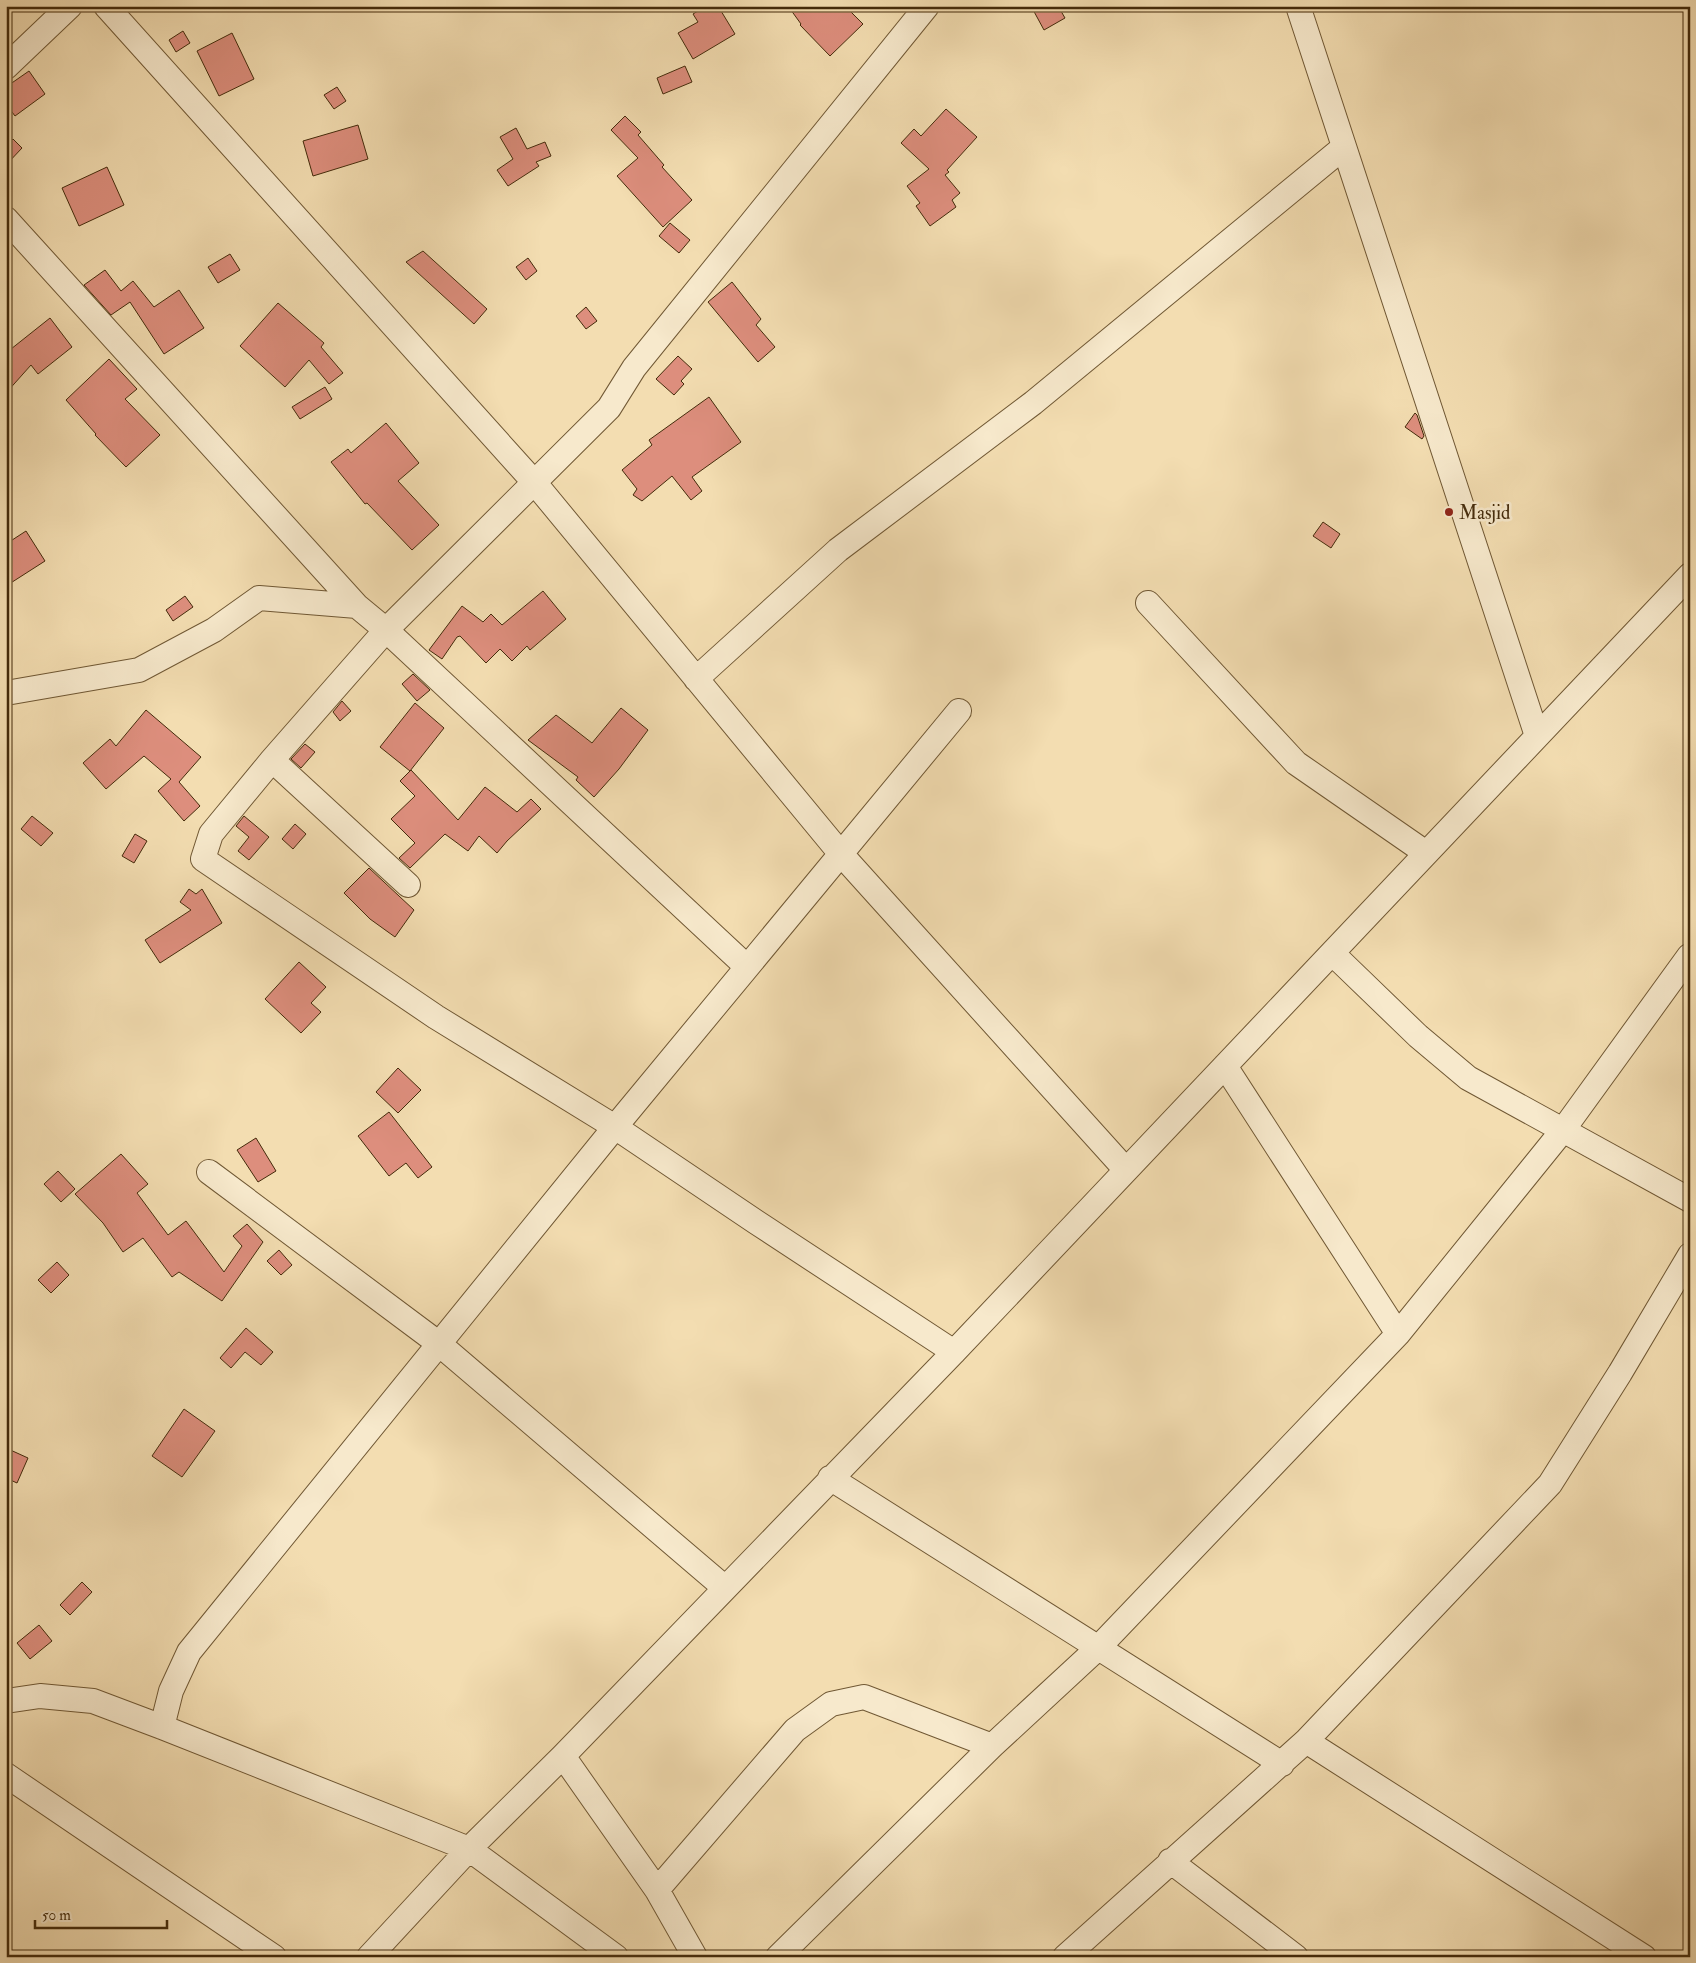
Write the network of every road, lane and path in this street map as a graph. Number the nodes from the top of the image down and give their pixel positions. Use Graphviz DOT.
graph roads {
  1 [pos="70,6"];
  2 [pos="106,6"];
  3 [pos="926,6"];
  4 [pos="1298,6"];
  5 [pos="6,67"];
  6 [pos="1344,147"];
  7 [pos="6,219"];
  8 [pos="534,482"];
  9 [pos="1690,575"];
  10 [pos="1148,602"];
  11 [pos="357,606"];
  12 [pos="386,630"];
  13 [pos="696,679"];
  14 [pos="6,693"];
  15 [pos="959,711"];
  16 [pos="1537,736"];
  17 [pos="272,760"];
  18 [pos="1426,853"];
  19 [pos="841,854"];
  20 [pos="408,885"];
  21 [pos="1332,953"];
  22 [pos="1689,956"];
  23 [pos="747,967"];
  24 [pos="1225,1066"];
  25 [pos="615,1126"];
  26 [pos="1563,1130"];
  27 [pos="1126,1170"];
  28 [pos="209,1172"];
  29 [pos="1690,1200"];
  30 [pos="1690,1255"];
  31 [pos="1398,1334"];
  32 [pos="438,1342"];
  33 [pos="954,1352"];
  34 [pos="830,1478"];
  35 [pos="725,1588"];
  36 [pos="1098,1648"];
  37 [pos="6,1701"];
  38 [pos="162,1727"];
  39 [pos="1306,1741"];
  40 [pos="992,1746"];
  41 [pos="563,1756"];
  42 [pos="1282,1764"];
  43 [pos="6,1776"];
  44 [pos="469,1850"];
  45 [pos="1170,1861"];
  46 [pos="657,1890"];
  47 [pos="1642,1956"];
  48 [pos="274,1957"];
  49 [pos="369,1957"];
  50 [pos="616,1957"];
  51 [pos="694,1957"];
  52 [pos="778,1957"];
  53 [pos="1065,1957"];
  54 [pos="1296,1957"];
  1 -- 5 [label="street"];
  2 -- 8 [label="street"];
  3 -- 8 [label="street"];
  4 -- 6 [label="street"];
  6 -- 13 [label="street"];
  6 -- 16 [label="street"];
  7 -- 11 [label="street"];
  8 -- 12 [label="street"];
  8 -- 13 [label="street"];
  9 -- 16 [label="street"];
  10 -- 18 [label="street"];
  11 -- 12 [label="street"];
  11 -- 14 [label="street"];
  12 -- 17 [label="street"];
  12 -- 23 [label="street"];
  13 -- 19 [label="street"];
  15 -- 19 [label="street"];
  16 -- 18 [label="street"];
  17 -- 20 [label="street"];
  17 -- 25 [label="street"];
  18 -- 21 [label="street"];
  19 -- 23 [label="street"];
  19 -- 27 [label="street"];
  21 -- 24 [label="street"];
  21 -- 26 [label="street"];
  22 -- 26 [label="street"];
  23 -- 25 [label="street"];
  24 -- 27 [label="street"];
  24 -- 31 [label="street"];
  25 -- 32 [label="street"];
  25 -- 33 [label="street"];
  26 -- 29 [label="street"];
  26 -- 31 [label="street"];
  27 -- 33 [label="street"];
  28 -- 32 [label="street"];
  30 -- 39 [label="street"];
  31 -- 36 [label="street"];
  32 -- 35 [label="street"];
  32 -- 38 [label="street"];
  33 -- 34 [label="street"];
  34 -- 35 [label="street"];
  34 -- 36 [label="street"];
  35 -- 41 [label="street"];
  36 -- 40 [label="street"];
  36 -- 42 [label="street"];
  37 -- 38 [label="street"];
  38 -- 44 [label="street"];
  39 -- 42 [label="street"];
  39 -- 47 [label="street"];
  40 -- 46 [label="street"];
  40 -- 52 [label="street"];
  41 -- 44 [label="street"];
  41 -- 46 [label="street"];
  42 -- 45 [label="street"];
  43 -- 48 [label="street"];
  44 -- 49 [label="street"];
  44 -- 50 [label="street"];
  45 -- 53 [label="street"];
  45 -- 54 [label="street"];
  46 -- 51 [label="street"];
}
